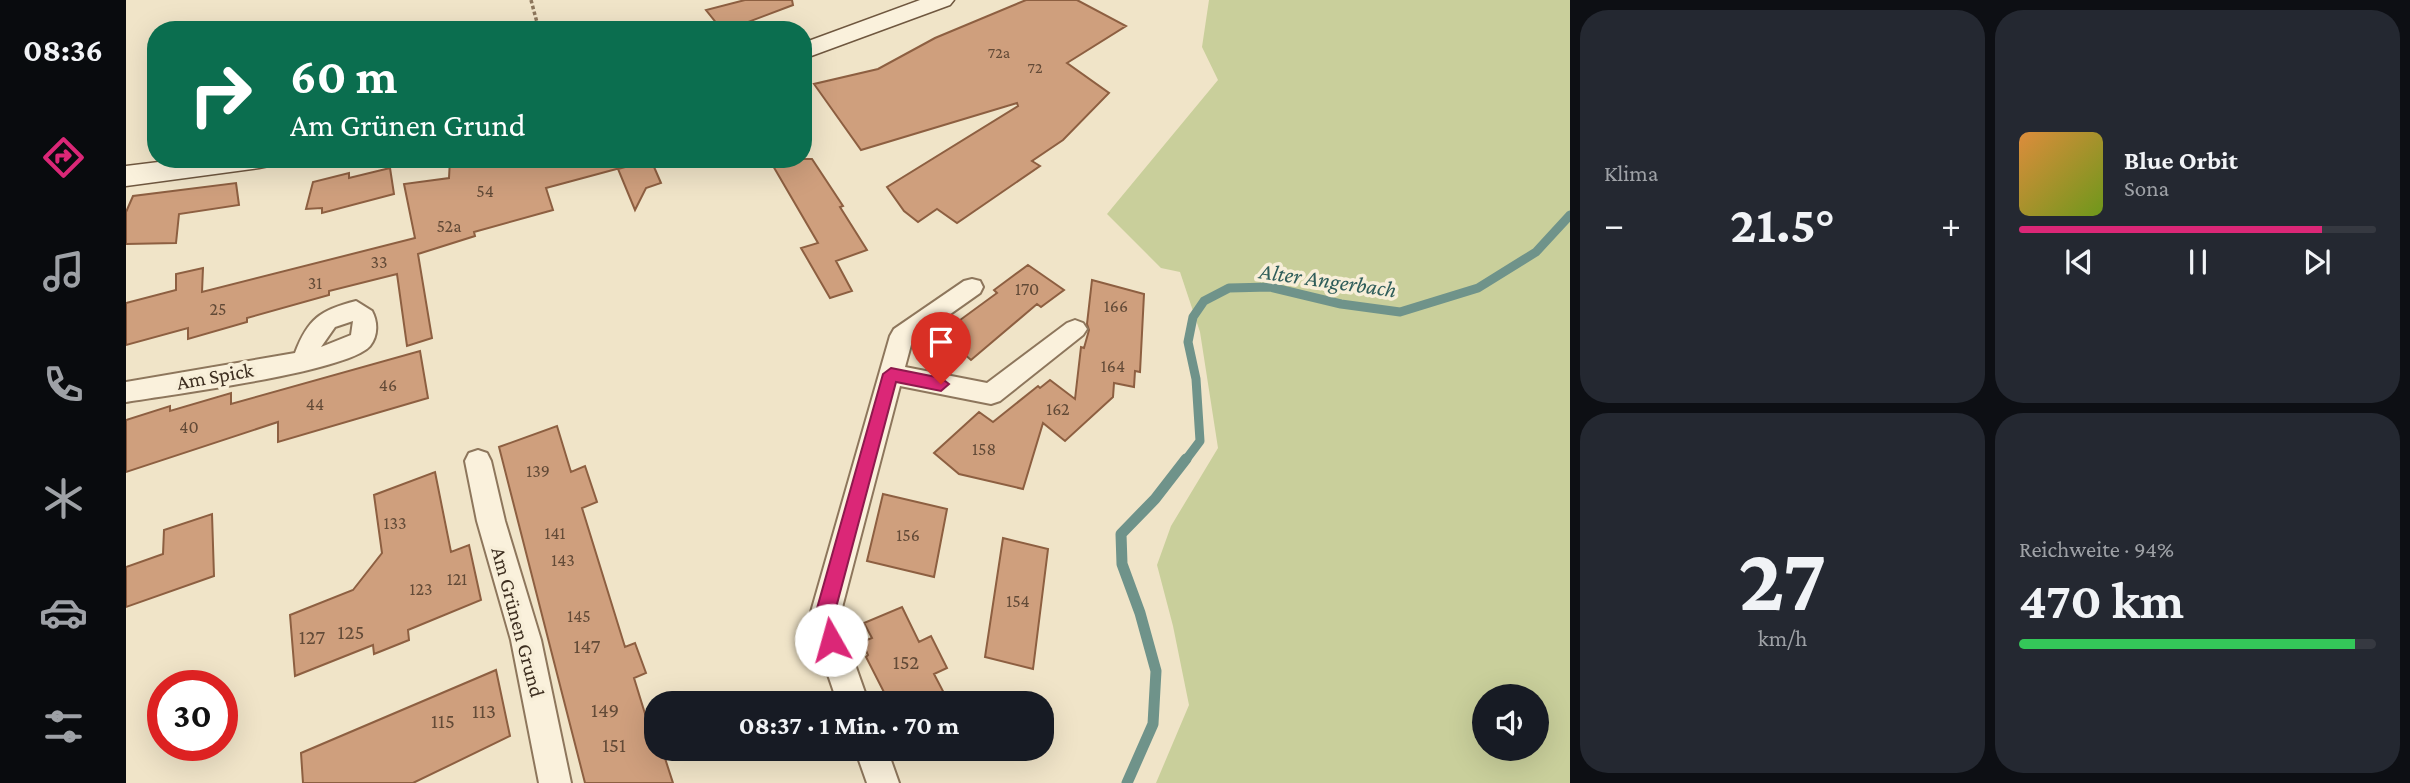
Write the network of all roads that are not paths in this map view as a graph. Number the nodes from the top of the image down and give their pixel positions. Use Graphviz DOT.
graph roads {
  1 [pos="942,0"];
  2 [pos="812,49"];
  3 [pos="189,168"];
  4 [pos="126,176"];
  5 [pos="972,287"];
  6 [pos="1075,329"];
  7 [pos="304,360"];
  8 [pos="891,374"];
  9 [pos="126,392"];
  10 [pos="478,461"];
  11 [pos="849,691"];
  12 [pos="875,761"];
  13 [pos="555,783"];
  14 [pos="883,783"];
  1 -- 2 [label="main road"];
  3 -- 4 [label="main road"];
  5 -- 8 [label="street"];
  6 -- 8 [label="street"];
  7 -- 9 [label="street, Am Spick"];
  8 -- 11 [label="street"];
  10 -- 13 [label="street, Am Grünen Grund"];
  12 -- 14 [label="street"];
}
